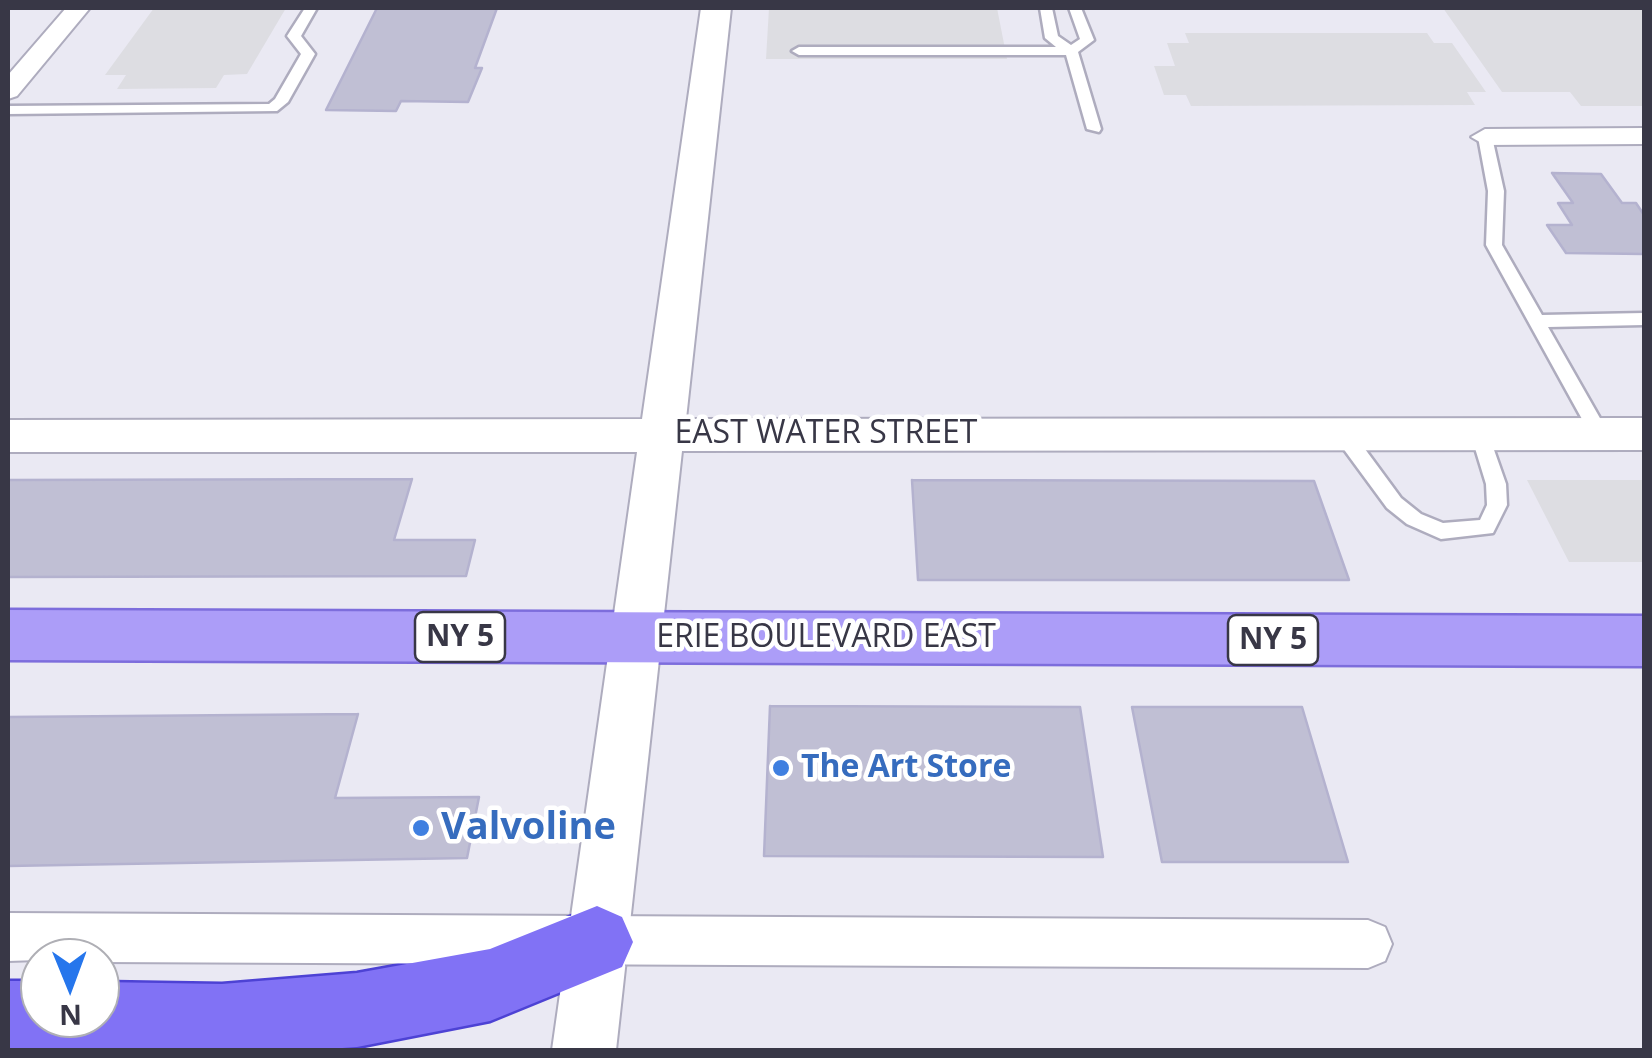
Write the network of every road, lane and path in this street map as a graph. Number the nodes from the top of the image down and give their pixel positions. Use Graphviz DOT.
graph roads {
  1 [pos="78,8"];
  2 [pos="311,8"];
  3 [pos="716,8"];
  4 [pos="1046,8"];
  5 [pos="1076,8"];
  6 [pos="799,50"];
  7 [pos="1072,51"];
  8 [pos="8,92"];
  9 [pos="8,110"];
  10 [pos="1094,128"];
  11 [pos="1485,136"];
  12 [pos="1644,136"];
  13 [pos="1644,320"];
  14 [pos="1537,322"];
  15 [pos="663,434"];
  16 [pos="1480,434"];
  17 [pos="1600,434"];
  18 [pos="1644,434"];
  19 [pos="1344,435"];
  20 [pos="8,436"];
  21 [pos="8,635"];
  22 [pos="636,638"];
  23 [pos="1644,640"];
  24 [pos="8,937"];
  25 [pos="597,942"];
  26 [pos="1368,944"];
  27 [pos="8,1018"];
  28 [pos="584,1050"];
  1 -- 8 [label="street"];
  2 -- 9 [label="lane"];
  3 -- 15 [label="street"];
  4 -- 7 [label="lane"];
  5 -- 7 [label="lane"];
  6 -- 7 [label="lane"];
  7 -- 10 [label="lane"];
  11 -- 12 [label="street"];
  11 -- 14 [label="lane"];
  13 -- 14 [label="lane"];
  14 -- 17 [label="lane"];
  15 -- 19 [label="street, EAST WATER STREET"];
  15 -- 20 [label="street, EAST WATER STREET"];
  15 -- 22 [label="street"];
  16 -- 17 [label="street, EAST WATER STREET"];
  16 -- 19 [label="street, EAST WATER STREET"];
  16 -- 19 [label="lane"];
  17 -- 18 [label="street, EAST WATER STREET"];
  21 -- 22 [label="main road, ERIE BOULEVARD EAST / NY 5"];
  22 -- 23 [label="main road, ERIE BOULEVARD EAST / NY 5"];
  22 -- 25 [label="street"];
  24 -- 25 [label="street"];
  25 -- 26 [label="street"];
  25 -- 27 [label="highway"];
  25 -- 28 [label="street"];
}
